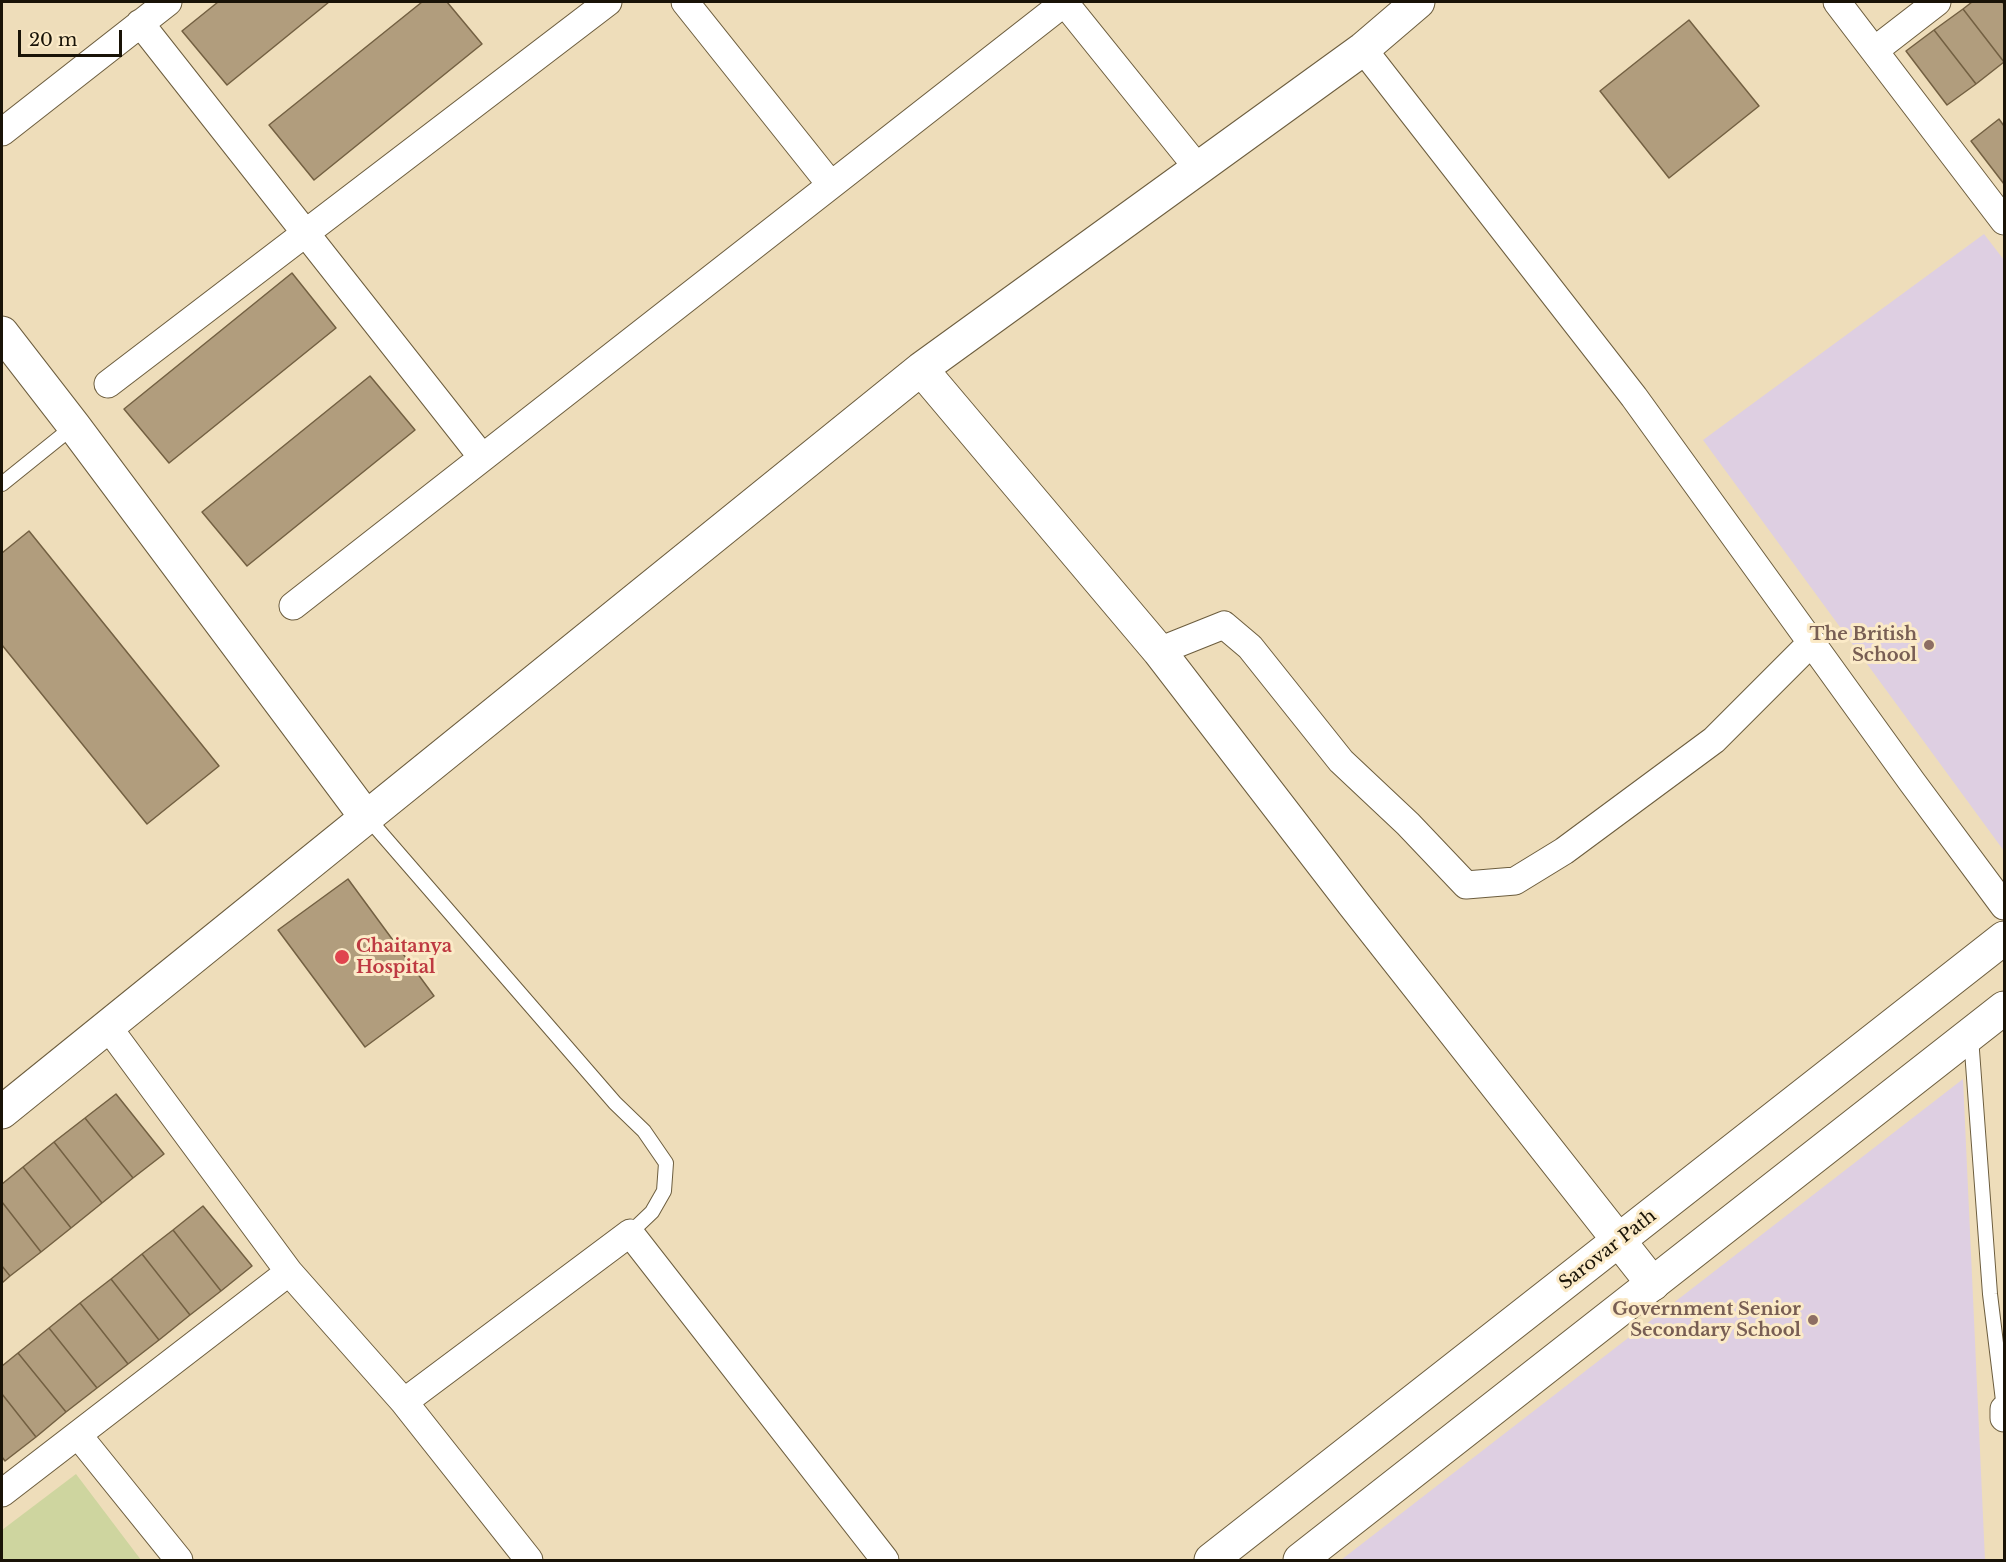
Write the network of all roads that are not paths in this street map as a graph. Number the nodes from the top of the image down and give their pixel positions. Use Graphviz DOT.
graph roads {
  1 [pos="168,2"];
  2 [pos="608,2"];
  3 [pos="685,2"];
  4 [pos="1064,2"];
  5 [pos="1418,2"];
  6 [pos="1837,2"];
  7 [pos="1937,2"];
  8 [pos="140,23"];
  9 [pos="1363,49"];
  10 [pos="1875,50"];
  11 [pos="2,132"];
  12 [pos="1197,167"];
  13 [pos="831,185"];
  14 [pos="2004,221"];
  15 [pos="304,233"];
  16 [pos="2,333"];
  17 [pos="921,369"];
  18 [pos="108,384"];
  19 [pos="74,426"];
  20 [pos="482,458"];
  21 [pos="2,484"];
  22 [pos="293,606"];
  23 [pos="1812,642"];
  24 [pos="1159,651"];
  25 [pos="366,817"];
  26 [pos="2004,906"];
  27 [pos="2004,939"];
  28 [pos="2004,1008"];
  29 [pos="108,1027"];
  30 [pos="1971,1035"];
  31 [pos="2,1112"];
  32 [pos="630,1233"];
  33 [pos="1619,1241"];
  34 [pos="289,1272"];
  35 [pos="1653,1284"];
  36 [pos="404,1402"];
  37 [pos="2004,1409"];
  38 [pos="2004,1418"];
  39 [pos="78,1435"];
  40 [pos="2,1493"];
  41 [pos="179,1560"];
  42 [pos="529,1560"];
  43 [pos="885,1560"];
  44 [pos="1211,1560"];
  45 [pos="1300,1560"];
  1 -- 8 [label="street"];
  2 -- 15 [label="street"];
  3 -- 13 [label="street"];
  4 -- 12 [label="street"];
  4 -- 13 [label="street"];
  5 -- 9 [label="street"];
  6 -- 10 [label="street"];
  7 -- 10 [label="street"];
  8 -- 11 [label="street"];
  8 -- 15 [label="street"];
  9 -- 12 [label="street"];
  9 -- 23 [label="street"];
  10 -- 14 [label="street"];
  12 -- 17 [label="street"];
  13 -- 20 [label="street"];
  15 -- 18 [label="street"];
  15 -- 20 [label="street"];
  16 -- 19 [label="street"];
  17 -- 24 [label="street"];
  17 -- 25 [label="street"];
  19 -- 21 [label="lane"];
  19 -- 25 [label="street"];
  20 -- 22 [label="street"];
  23 -- 24 [label="street"];
  23 -- 26 [label="street"];
  24 -- 33 [label="street"];
  25 -- 29 [label="street"];
  25 -- 32 [label="lane"];
  27 -- 33 [label="street, Sarovar Path"];
  28 -- 30 [label="street"];
  29 -- 31 [label="street"];
  29 -- 34 [label="street"];
  30 -- 35 [label="street"];
  30 -- 37 [label="lane"];
  32 -- 36 [label="street"];
  32 -- 43 [label="street"];
  33 -- 35 [label="street"];
  33 -- 44 [label="street, Sarovar Path"];
  34 -- 36 [label="street"];
  34 -- 39 [label="street"];
  35 -- 45 [label="street"];
  36 -- 42 [label="street"];
  37 -- 38 [label="street"];
  39 -- 40 [label="street"];
  39 -- 41 [label="street"];
}
